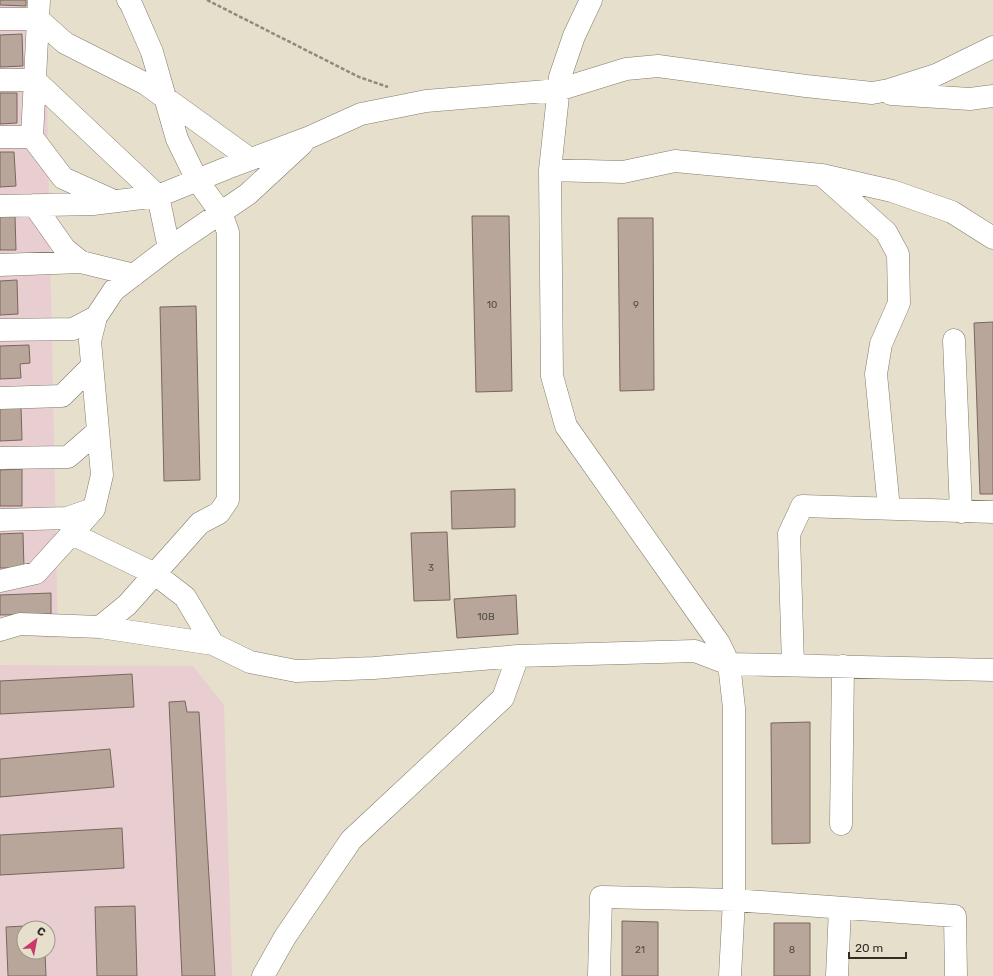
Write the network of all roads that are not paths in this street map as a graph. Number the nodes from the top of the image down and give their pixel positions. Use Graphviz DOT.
graph roads {
  1 [pos="128,0"];
  2 [pos="591,0"];
  3 [pos="39,9"];
  4 [pos="0,19"];
  5 [pos="993,47"];
  6 [pos="0,80"];
  7 [pos="35,80"];
  8 [pos="558,90"];
  9 [pos="872,93"];
  10 [pos="993,96"];
  11 [pos="166,98"];
  12 [pos="0,137"];
  13 [pos="32,137"];
  14 [pos="310,137"];
  15 [pos="250,159"];
  16 [pos="550,170"];
  17 [pos="822,176"];
  18 [pos="198,180"];
  19 [pos="158,196"];
  20 [pos="114,201"];
  21 [pos="34,205"];
  22 [pos="0,206"];
  23 [pos="221,213"];
  24 [pos="993,238"];
  25 [pos="168,248"];
  26 [pos="81,262"];
  27 [pos="0,265"];
  28 [pos="134,275"];
  29 [pos="96,316"];
  30 [pos="0,330"];
  31 [pos="954,340"];
  32 [pos="92,366"];
  33 [pos="0,398"];
  34 [pos="98,431"];
  35 [pos="0,458"];
  36 [pos="94,509"];
  37 [pos="888,509"];
  38 [pos="961,512"];
  39 [pos="993,512"];
  40 [pos="0,520"];
  41 [pos="72,534"];
  42 [pos="154,574"];
  43 [pos="0,581"];
  44 [pos="100,626"];
  45 [pos="0,630"];
  46 [pos="213,644"];
  47 [pos="518,656"];
  48 [pos="729,664"];
  49 [pos="793,665"];
  50 [pos="843,666"];
  51 [pos="993,670"];
  52 [pos="841,824"];
  53 [pos="734,900"];
  54 [pos="840,908"];
  55 [pos="264,976"];
  56 [pos="599,976"];
  57 [pos="730,976"];
  58 [pos="837,976"];
  59 [pos="956,976"];
  1 -- 11 [label="street"];
  2 -- 8 [label="street"];
  3 -- 4 [label="street"];
  3 -- 7 [label="street"];
  3 -- 11 [label="street"];
  5 -- 9 [label="street"];
  6 -- 7 [label="street"];
  7 -- 13 [label="street"];
  7 -- 19 [label="street"];
  8 -- 9 [label="street"];
  8 -- 14 [label="street"];
  8 -- 16 [label="street"];
  9 -- 10 [label="street"];
  11 -- 15 [label="street"];
  11 -- 18 [label="street"];
  12 -- 13 [label="street"];
  13 -- 20 [label="street"];
  14 -- 15 [label="street"];
  14 -- 23 [label="street"];
  15 -- 18 [label="street"];
  16 -- 17 [label="street"];
  16 -- 48 [label="street"];
  17 -- 24 [label="street"];
  17 -- 37 [label="street"];
  18 -- 19 [label="street"];
  18 -- 23 [label="street"];
  19 -- 20 [label="street"];
  19 -- 25 [label="street"];
  20 -- 21 [label="street"];
  21 -- 22 [label="street"];
  21 -- 26 [label="street"];
  23 -- 25 [label="street"];
  23 -- 42 [label="street"];
  25 -- 28 [label="street"];
  26 -- 27 [label="street"];
  26 -- 28 [label="street"];
  28 -- 29 [label="street"];
  29 -- 30 [label="street"];
  29 -- 32 [label="street"];
  31 -- 38 [label="street"];
  32 -- 33 [label="street"];
  32 -- 34 [label="street"];
  34 -- 35 [label="street"];
  34 -- 36 [label="street"];
  36 -- 40 [label="street"];
  36 -- 41 [label="street"];
  37 -- 38 [label="street"];
  37 -- 49 [label="street"];
  38 -- 39 [label="street"];
  41 -- 42 [label="street"];
  41 -- 43 [label="street"];
  42 -- 44 [label="street"];
  42 -- 46 [label="street"];
  44 -- 45 [label="street"];
  44 -- 46 [label="street"];
  46 -- 47 [label="street"];
  47 -- 48 [label="street"];
  47 -- 55 [label="street"];
  48 -- 49 [label="street"];
  48 -- 53 [label="street"];
  49 -- 50 [label="street"];
  50 -- 51 [label="street"];
  50 -- 52 [label="street"];
  53 -- 54 [label="street"];
  53 -- 56 [label="street"];
  53 -- 57 [label="street"];
  54 -- 58 [label="street"];
  54 -- 59 [label="street"];
}
